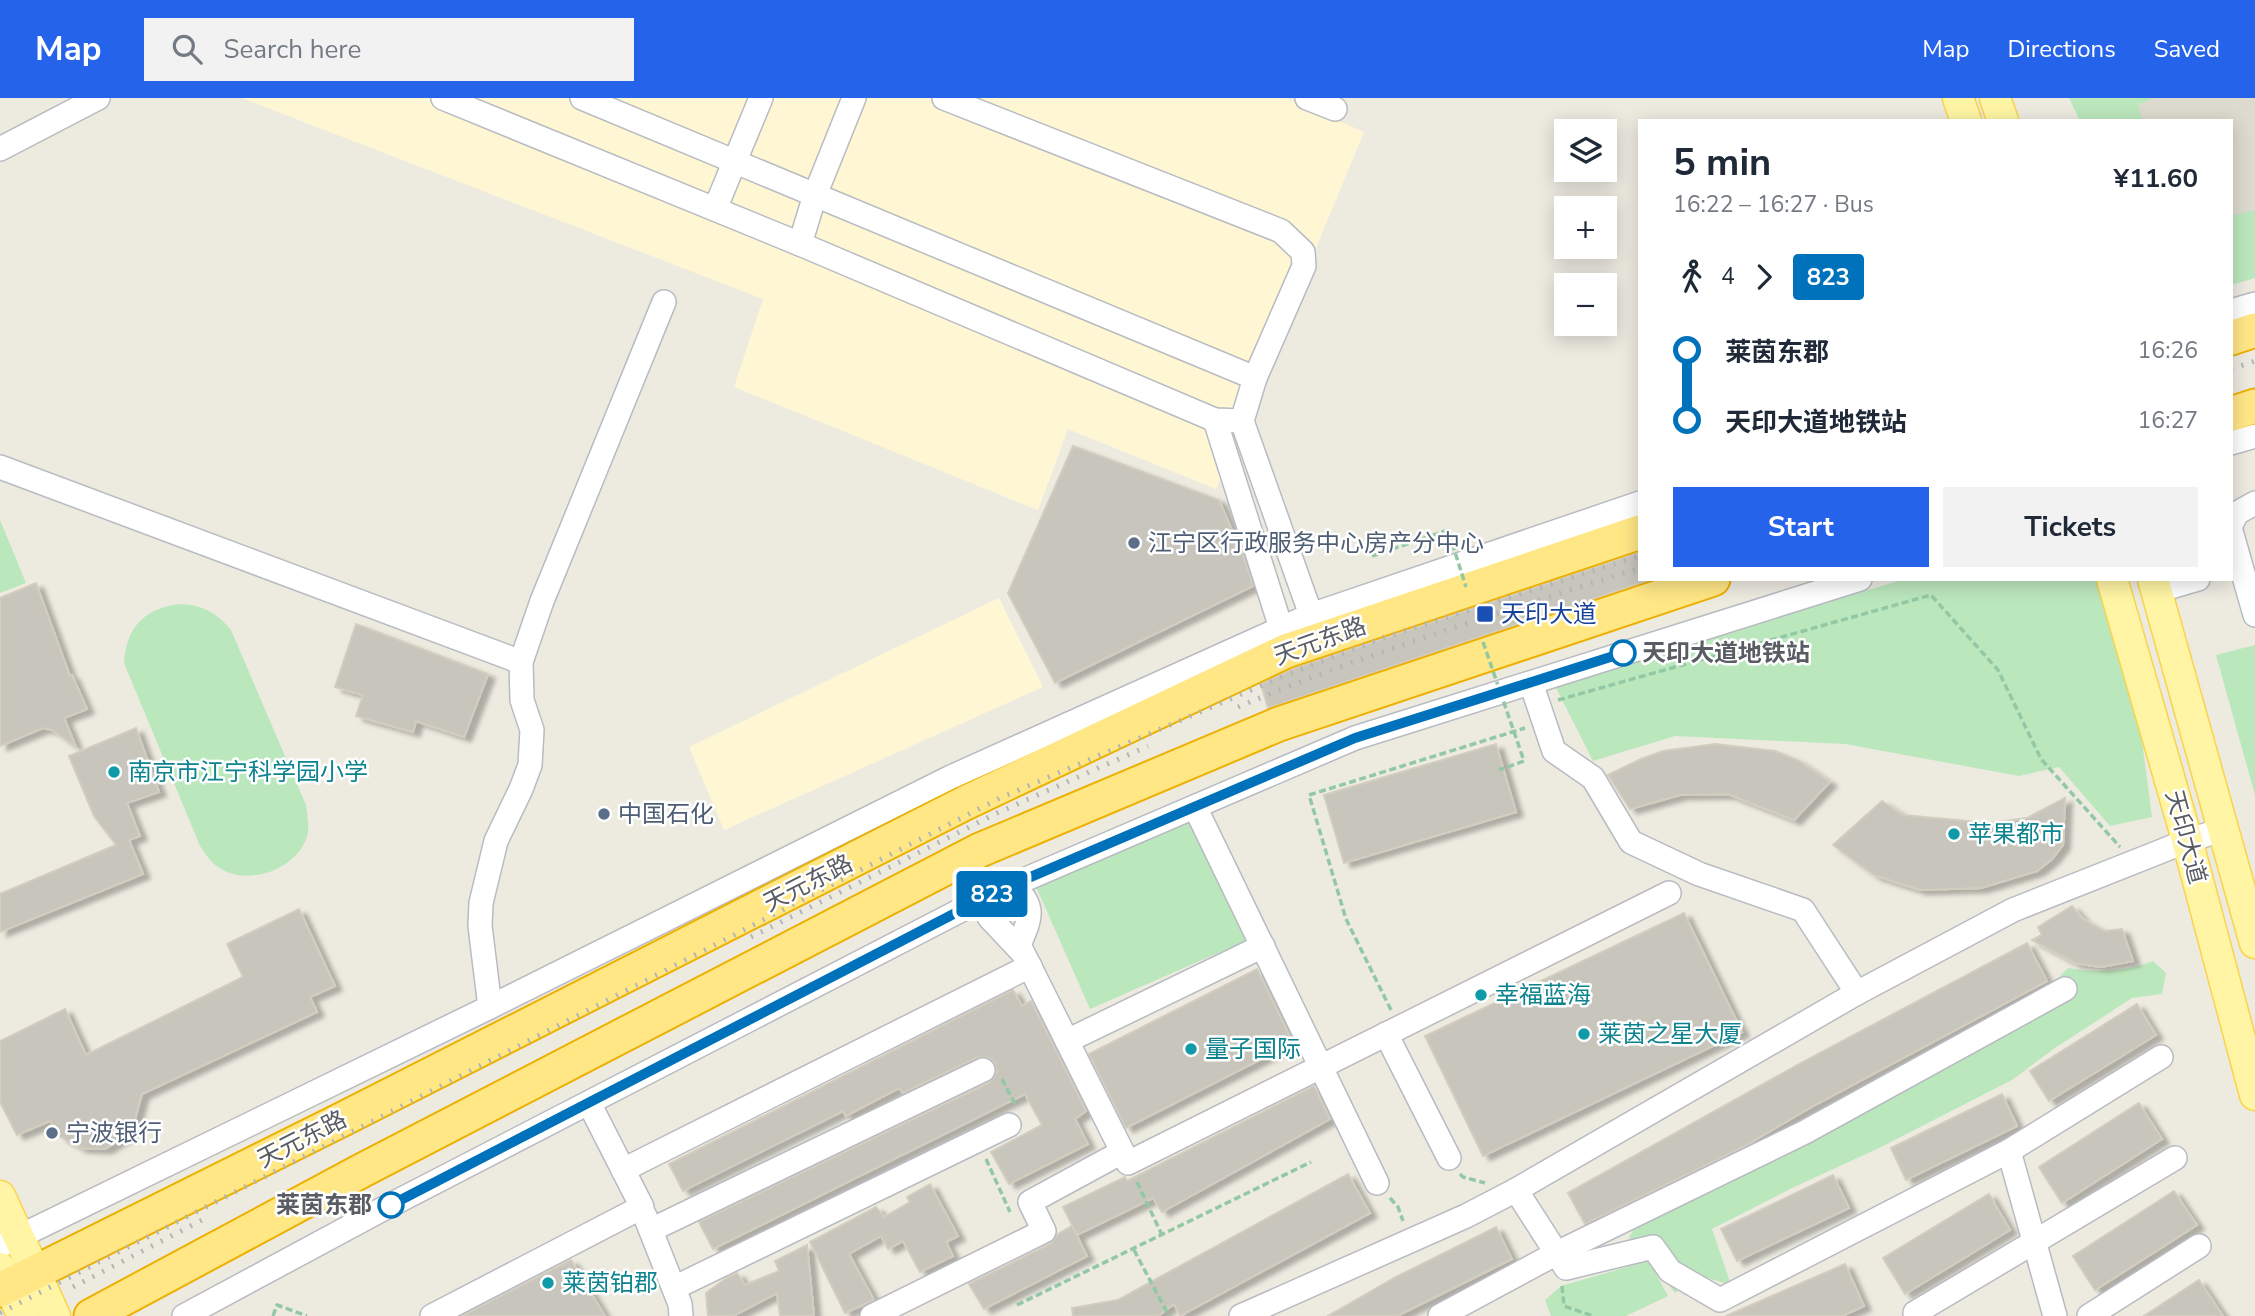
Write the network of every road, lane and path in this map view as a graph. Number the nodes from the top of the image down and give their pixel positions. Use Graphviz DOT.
graph roads {
  1 [pos="98,98"];
  2 [pos="443,98"];
  3 [pos="582,98"];
  4 [pos="761,98"];
  5 [pos="854,98"];
  6 [pos="944,98"];
  7 [pos="1307,98"];
  8 [pos="1958,98"];
  9 [pos="1995,98"];
  10 [pos="1335,109"];
  11 [pos="1965,119"];
  12 [pos="2002,119"];
  13 [pos="0,149"];
  14 [pos="734,162"];
  15 [pos="815,195"];
  16 [pos="715,209"];
  17 [pos="800,244"];
  18 [pos="664,302"];
  19 [pos="2255,304"];
  20 [pos="2233,310"];
  21 [pos="2255,330"];
  22 [pos="2233,337"];
  23 [pos="1255,378"];
  24 [pos="2255,406"];
  25 [pos="2233,413"];
  26 [pos="1215,420"];
  27 [pos="1242,421"];
  28 [pos="2255,436"];
  29 [pos="2233,442"];
  30 [pos="0,467"];
  31 [pos="2255,503"];
  32 [pos="1638,504"];
  33 [pos="2233,521"];
  34 [pos="1638,533"];
  35 [pos="2233,546"];
  36 [pos="1372,556"];
  37 [pos="2236,569"];
  38 [pos="1707,581"];
  39 [pos="1854,581"];
  40 [pos="2113,581"];
  41 [pos="2184,581"];
  42 [pos="2155,585"];
  43 [pos="1466,587"];
  44 [pos="1311,614"];
  45 [pos="2255,615"];
  46 [pos="1281,628"];
  47 [pos="1483,642"];
  48 [pos="521,662"];
  49 [pos="1531,683"];
  50 [pos="1542,714"];
  51 [pos="1499,770"];
  52 [pos="1195,807"];
  53 [pos="2224,829"];
  54 [pos="2187,841"];
  55 [pos="2134,862"];
  56 [pos="1013,885"];
  57 [pos="1669,893"];
  58 [pos="985,898"];
  59 [pos="2255,943"];
  60 [pos="1263,946"];
  61 [pos="1026,959"];
  62 [pos="2065,989"];
  63 [pos="1857,993"];
  64 [pos="490,1007"];
  65 [pos="1393,1031"];
  66 [pos="1067,1041"];
  67 [pos="2161,1057"];
  68 [pos="1321,1067"];
  69 [pos="984,1070"];
  70 [pos="2255,1095"];
  71 [pos="589,1103"];
  72 [pos="1009,1125"];
  73 [pos="978,1141"];
  74 [pos="2009,1151"];
  75 [pos="1125,1158"];
  76 [pos="1449,1158"];
  77 [pos="2175,1158"];
  78 [pos="1311,1162"];
  79 [pos="623,1170"];
  80 [pos="1377,1183"];
  81 [pos="1511,1193"];
  82 [pos="0,1196"];
  83 [pos="642,1207"];
  84 [pos="651,1230"];
  85 [pos="1023,1241"];
  86 [pos="1410,1241"];
  87 [pos="9,1242"];
  88 [pos="2034,1242"];
  89 [pos="1145,1244"];
  90 [pos="2199,1245"];
  91 [pos="1557,1254"];
  92 [pos="11,1279"];
  93 [pos="1697,1287"];
  94 [pos="674,1288"];
  95 [pos="1017,1305"];
  96 [pos="1914,1313"];
  97 [pos="23,1316"];
  98 [pos="55,1316"];
  99 [pos="91,1316"];
  100 [pos="184,1316"];
  101 [pos="273,1316"];
  102 [pos="307,1316"];
  103 [pos="432,1316"];
  104 [pos="681,1316"];
  105 [pos="872,1316"];
  106 [pos="1169,1316"];
  107 [pos="1241,1316"];
  108 [pos="1440,1316"];
  109 [pos="1592,1316"];
  110 [pos="1709,1316"];
  111 [pos="2055,1316"];
  112 [pos="2089,1316"];
  1 -- 13 [label="street"];
  2 -- 16 [label="street"];
  3 -- 14 [label="street"];
  4 -- 14 [label="street"];
  5 -- 15 [label="street"];
  6 -- 23 [label="street"];
  7 -- 10 [label="street"];
  8 -- 11 [label="main road"];
  9 -- 12 [label="main road"];
  14 -- 15 [label="street"];
  14 -- 16 [label="street"];
  15 -- 17 [label="street"];
  15 -- 23 [label="street"];
  16 -- 17 [label="street"];
  17 -- 26 [label="street"];
  18 -- 48 [label="street"];
  19 -- 20 [label="street"];
  21 -- 22 [label="highway"];
  23 -- 27 [label="street"];
  24 -- 25 [label="highway"];
  26 -- 27 [label="street"];
  26 -- 46 [label="street"];
  27 -- 44 [label="street"];
  28 -- 29 [label="street"];
  30 -- 48 [label="street"];
  31 -- 33 [label="street"];
  32 -- 44 [label="street, 天元东路"];
  34 -- 92 [label="highway, 天元东路"];
  35 -- 37 [label="street"];
  36 -- 43 [label="path, bridge"];
  37 -- 45 [label="street"];
  38 -- 99 [label="highway, 天元东路"];
  39 -- 49 [label="street"];
  40 -- 54 [label="main road, 天印大道"];
  41 -- 42 [label="street"];
  42 -- 53 [label="main road, 天印大道"];
  44 -- 46 [label="street, 天元东路"];
  46 -- 64 [label="street, 天元东路"];
  47 -- 51 [label="path, bridge"];
  48 -- 64 [label="street"];
  49 -- 50 [label="street"];
  49 -- 52 [label="street"];
  50 -- 55 [label="path"];
  50 -- 63 [label="street"];
  50 -- 65 [label="path"];
  52 -- 56 [label="street"];
  52 -- 60 [label="street"];
  53 -- 54 [label="street"];
  53 -- 59 [label="main road, 天印大道"];
  54 -- 55 [label="street"];
  54 -- 70 [label="main road, 天印大道"];
  55 -- 63 [label="street"];
  56 -- 58 [label="street"];
  56 -- 61 [label="street"];
  57 -- 65 [label="street"];
  58 -- 61 [label="street"];
  58 -- 71 [label="street"];
  60 -- 66 [label="street"];
  60 -- 68 [label="street"];
  61 -- 66 [label="street"];
  61 -- 79 [label="street"];
  62 -- 91 [label="street"];
  63 -- 81 [label="street"];
  64 -- 87 [label="street, 天元东路"];
  65 -- 68 [label="street"];
  65 -- 76 [label="street"];
  66 -- 75 [label="street"];
  67 -- 74 [label="street"];
  68 -- 75 [label="street"];
  68 -- 80 [label="street"];
  69 -- 72 [label="path"];
  69 -- 84 [label="street"];
  71 -- 79 [label="street"];
  71 -- 100 [label="street"];
  72 -- 73 [label="street"];
  73 -- 85 [label="path"];
  73 -- 94 [label="street"];
  74 -- 88 [label="street"];
  74 -- 93 [label="street"];
  75 -- 85 [label="street"];
  75 -- 89 [label="path"];
  76 -- 81 [label="path"];
  77 -- 88 [label="street"];
  78 -- 89 [label="path"];
  79 -- 83 [label="street"];
  80 -- 86 [label="path"];
  81 -- 86 [label="street"];
  81 -- 91 [label="street"];
  82 -- 87 [label="main road"];
  83 -- 84 [label="street"];
  83 -- 103 [label="street"];
  84 -- 94 [label="street"];
  85 -- 105 [label="street"];
  86 -- 107 [label="street"];
  87 -- 92 [label="main road"];
  88 -- 96 [label="street"];
  88 -- 111 [label="street"];
  89 -- 95 [label="path"];
  89 -- 106 [label="path"];
  90 -- 112 [label="street"];
  91 -- 93 [label="street"];
  91 -- 108 [label="street"];
  91 -- 109 [label="path"];
  92 -- 97 [label="main road"];
  92 -- 98 [label="main road"];
  93 -- 110 [label="street"];
  94 -- 104 [label="street"];
  101 -- 102 [label="path"];
}
